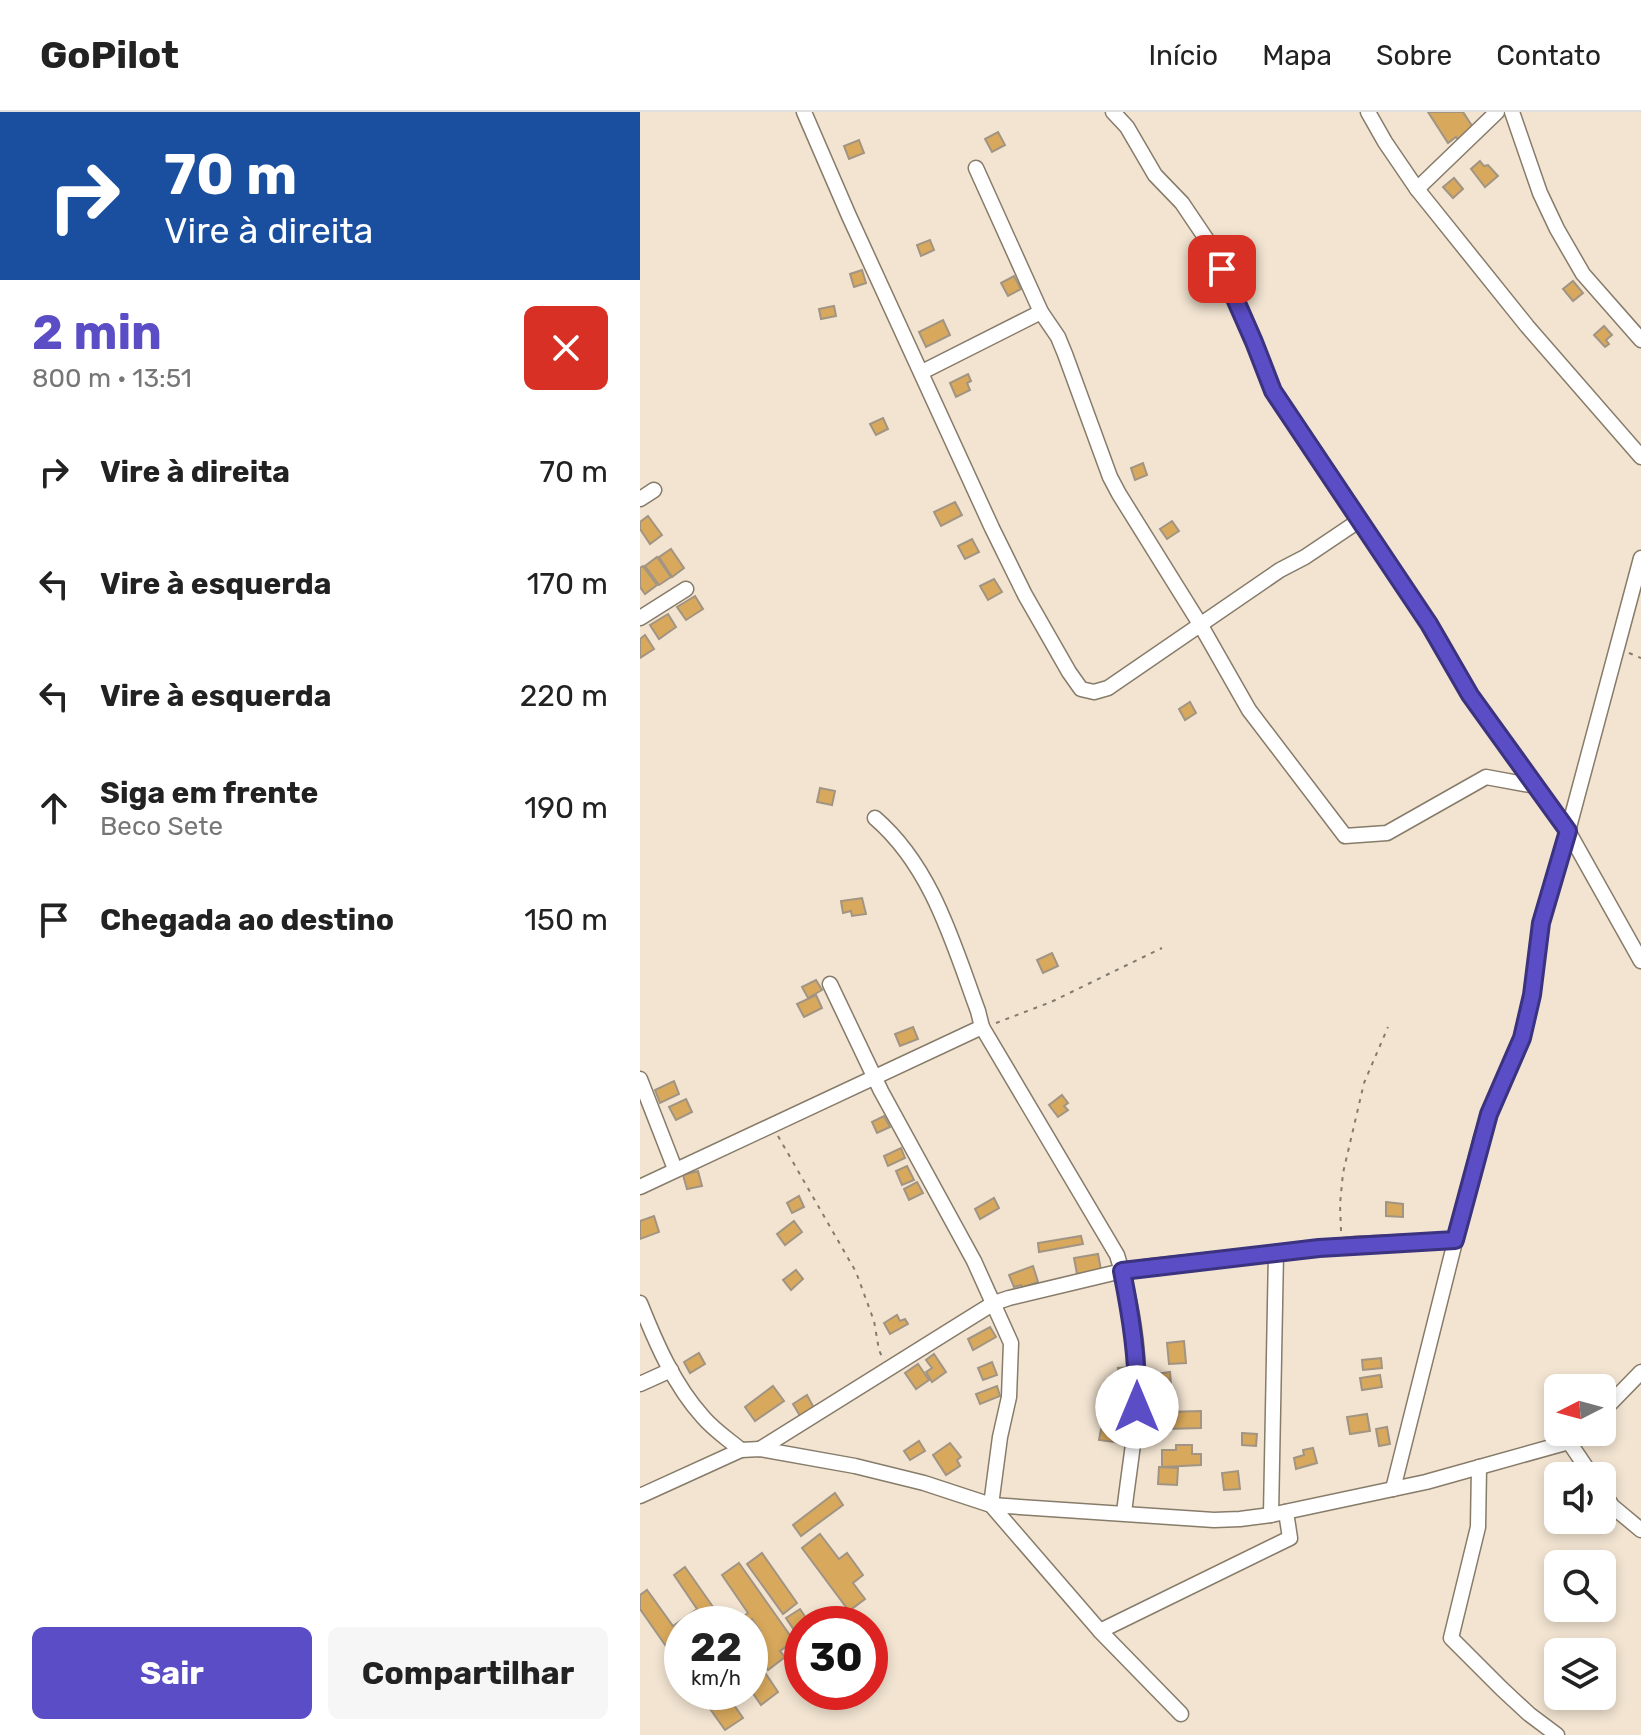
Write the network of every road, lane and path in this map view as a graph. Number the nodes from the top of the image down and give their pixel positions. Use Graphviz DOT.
graph roads {
  1 [pos="804,112"];
  2 [pos="1113,112"];
  3 [pos="1368,112"];
  4 [pos="1497,112"];
  5 [pos="1512,112"];
  6 [pos="976,168"];
  7 [pos="1417,189"];
  8 [pos="1041,312"];
  9 [pos="1641,340"];
  10 [pos="922,372"];
  11 [pos="1641,457"];
  12 [pos="654,490"];
  13 [pos="640,499"];
  14 [pos="1360,520"];
  15 [pos="1641,558"];
  16 [pos="686,589"];
  17 [pos="640,618"];
  18 [pos="1200,624"];
  19 [pos="1535,786"];
  20 [pos="875,818"];
  21 [pos="1568,831"];
  22 [pos="1162,948"];
  23 [pos="1641,961"];
  24 [pos="830,984"];
  25 [pos="982,1027"];
  26 [pos="1388,1027"];
  27 [pos="874,1077"];
  28 [pos="640,1079"];
  29 [pos="771,1124"];
  30 [pos="675,1169"];
  31 [pos="640,1187"];
  32 [pos="1455,1240"];
  33 [pos="1341,1246"];
  34 [pos="1276,1252"];
  35 [pos="1122,1271"];
  36 [pos="994,1303"];
  37 [pos="642,1313"];
  38 [pos="887,1369"];
  39 [pos="671,1370"];
  40 [pos="1641,1372"];
  41 [pos="640,1384"];
  42 [pos="1616,1398"];
  43 [pos="1555,1446"];
  44 [pos="760,1449"];
  45 [pos="741,1450"];
  46 [pos="1479,1467"];
  47 [pos="1393,1489"];
  48 [pos="640,1496"];
  49 [pos="991,1505"];
  50 [pos="1616,1509"];
  51 [pos="1124,1513"];
  52 [pos="1279,1513"];
  53 [pos="1641,1530"];
  54 [pos="1100,1631"];
  55 [pos="1181,1714"];
  56 [pos="1557,1735"];
  1 -- 10 [label="street"];
  2 -- 14 [label="street"];
  3 -- 7 [label="street"];
  4 -- 7 [label="street"];
  5 -- 9 [label="street"];
  6 -- 8 [label="street"];
  7 -- 11 [label="street"];
  8 -- 10 [label="street"];
  8 -- 18 [label="street"];
  10 -- 18 [label="street"];
  12 -- 13 [label="street"];
  14 -- 18 [label="street"];
  14 -- 19 [label="street"];
  15 -- 21 [label="street"];
  16 -- 17 [label="street"];
  18 -- 19 [label="street"];
  19 -- 21 [label="street"];
  20 -- 25 [label="street"];
  21 -- 23 [label="street"];
  21 -- 32 [label="street"];
  22 -- 25 [label="path"];
  24 -- 27 [label="street"];
  25 -- 27 [label="street"];
  25 -- 35 [label="street"];
  26 -- 33 [label="path"];
  27 -- 29 [label="street"];
  27 -- 36 [label="street"];
  28 -- 30 [label="street"];
  29 -- 30 [label="street"];
  29 -- 38 [label="path"];
  30 -- 31 [label="street"];
  32 -- 33 [label="street"];
  32 -- 47 [label="street"];
  33 -- 34 [label="street"];
  34 -- 35 [label="street"];
  34 -- 52 [label="street"];
  35 -- 36 [label="street"];
  35 -- 51 [label="street"];
  36 -- 38 [label="street"];
  36 -- 49 [label="street"];
  37 -- 39 [label="street"];
  38 -- 44 [label="street"];
  39 -- 41 [label="street"];
  39 -- 45 [label="street"];
  40 -- 42 [label="street"];
  43 -- 46 [label="street"];
  44 -- 45 [label="street"];
  44 -- 49 [label="street"];
  45 -- 48 [label="street"];
  46 -- 47 [label="street"];
  46 -- 56 [label="street"];
  47 -- 52 [label="street"];
  49 -- 51 [label="street"];
  49 -- 54 [label="street"];
  50 -- 53 [label="street"];
  51 -- 52 [label="street"];
  52 -- 54 [label="street"];
  54 -- 55 [label="street"];
}
